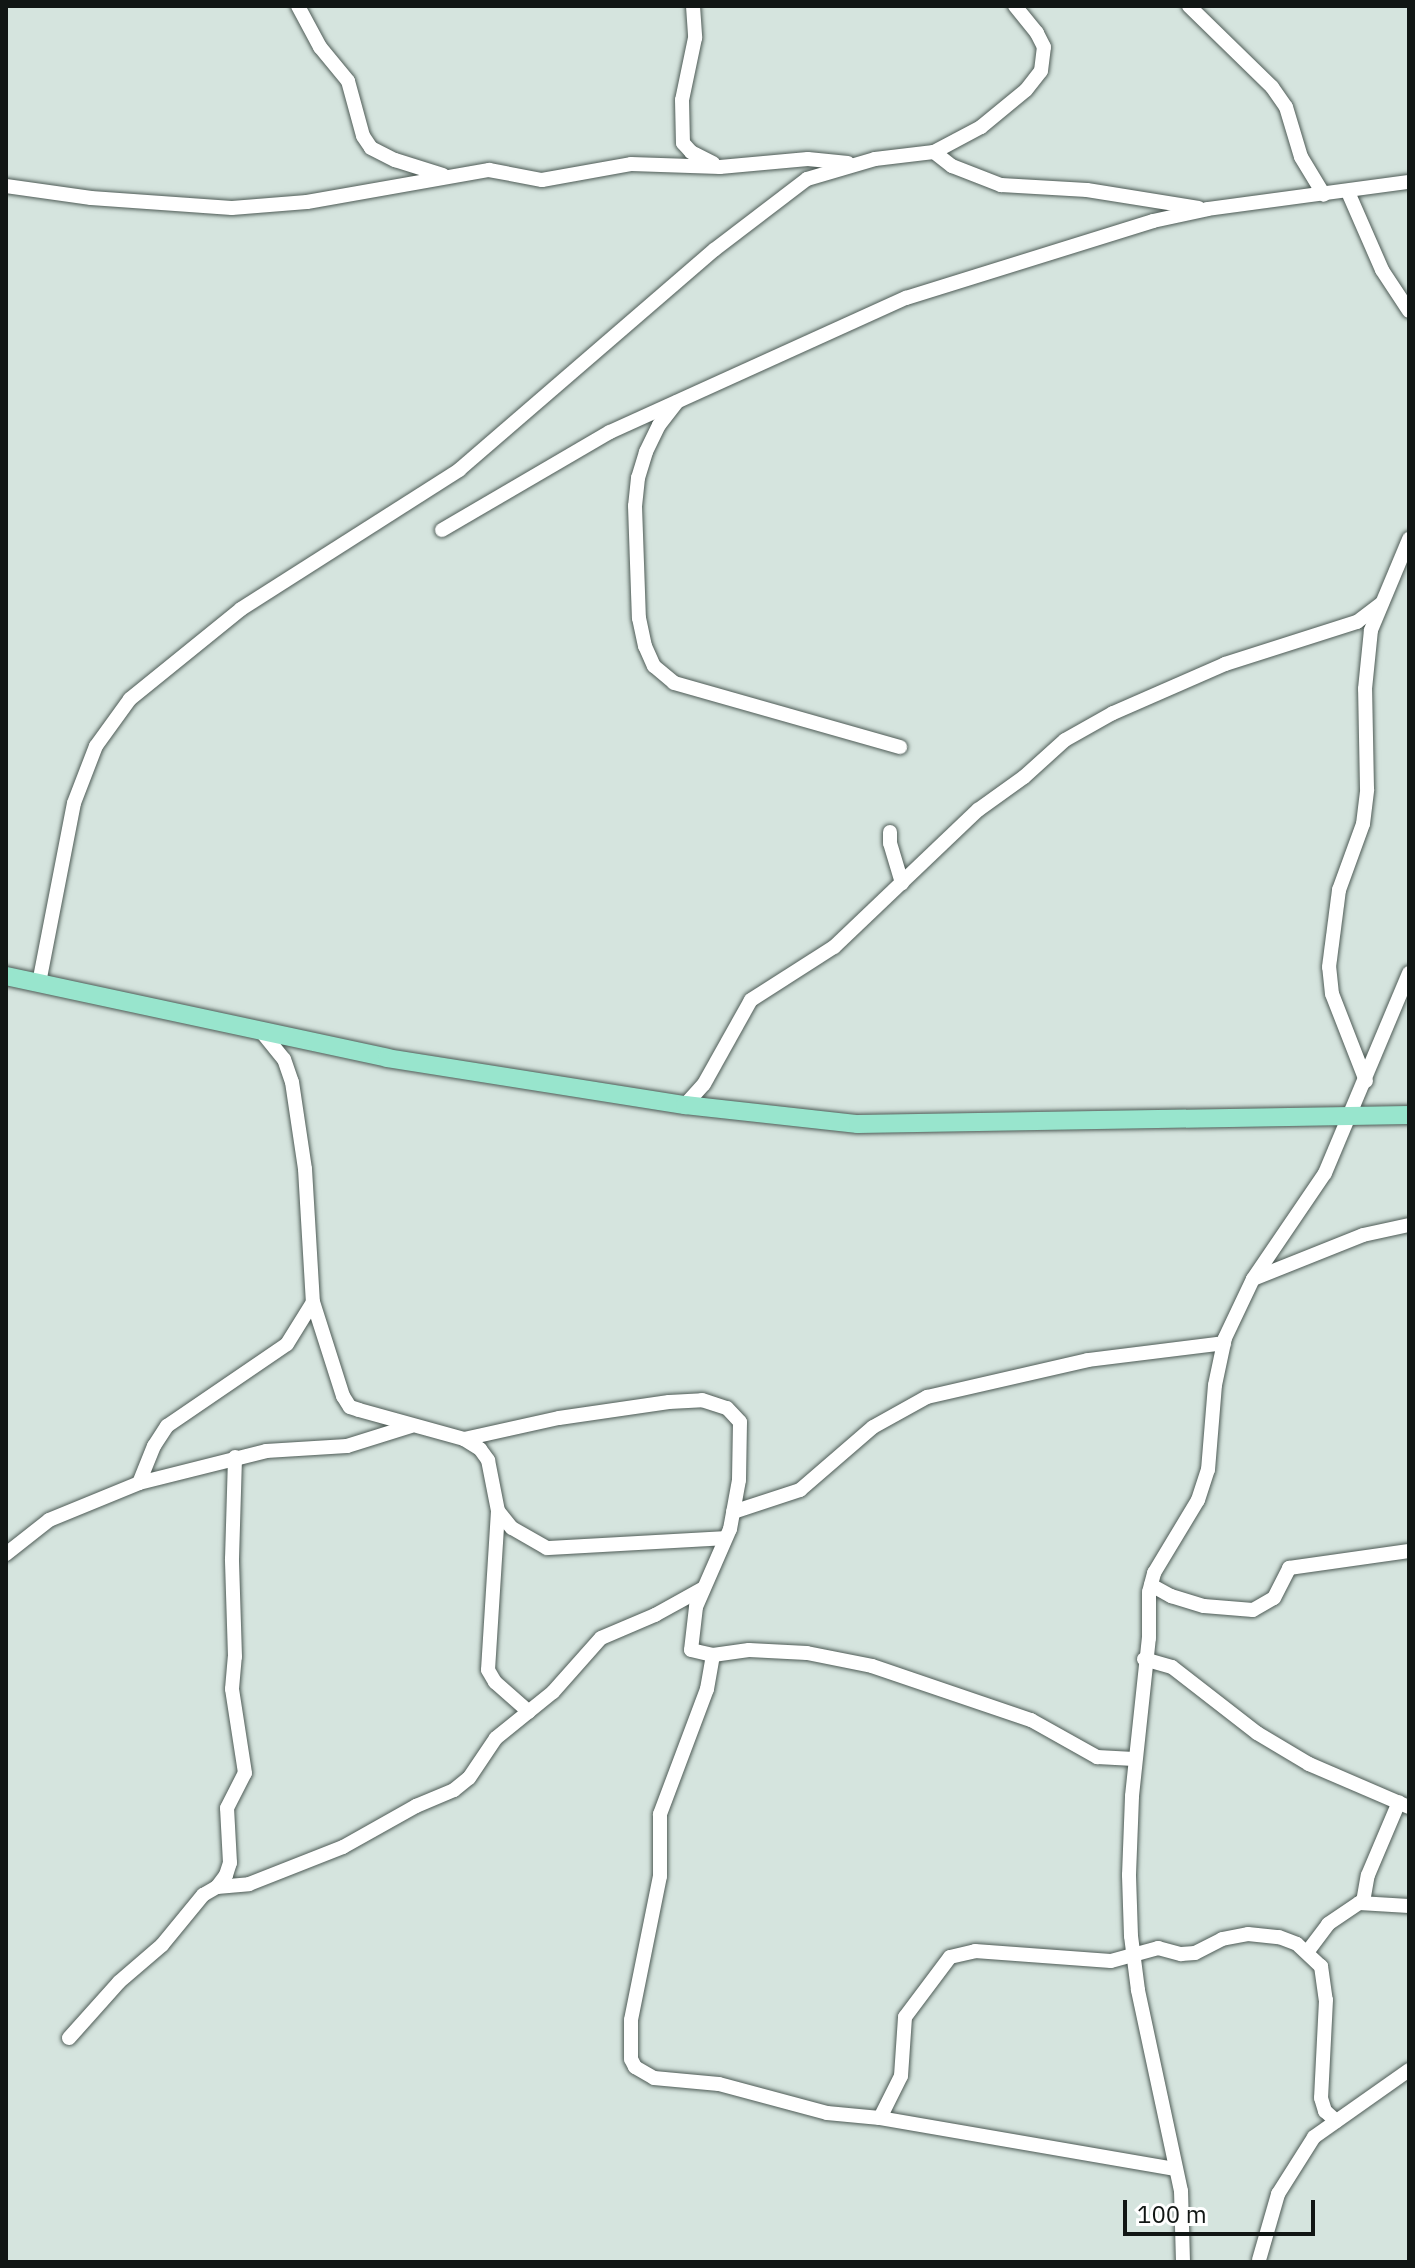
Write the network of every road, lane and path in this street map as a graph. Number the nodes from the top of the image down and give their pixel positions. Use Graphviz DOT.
graph roads {
  1 [pos="298,6"];
  2 [pos="693,6"];
  3 [pos="1015,6"];
  4 [pos="1189,6"];
  5 [pos="934,152"];
  6 [pos="860,165"];
  7 [pos="720,167"];
  8 [pos="448,177"];
  9 [pos="1409,182"];
  10 [pos="6,186"];
  11 [pos="1348,192"];
  12 [pos="1324,195"];
  13 [pos="1208,209"];
  14 [pos="1409,311"];
  15 [pos="678,401"];
  16 [pos="442,530"];
  17 [pos="1409,539"];
  18 [pos="1381,604"];
  19 [pos="900,747"];
  20 [pos="890,832"];
  21 [pos="902,883"];
  22 [pos="1409,973"];
  23 [pos="10,982"];
  24 [pos="39,983"];
  25 [pos="261,1031"];
  26 [pos="1366,1081"];
  27 [pos="685,1105"];
  28 [pos="1409,1115"];
  29 [pos="1351,1116"];
  30 [pos="1409,1225"];
  31 [pos="1253,1279"];
  32 [pos="313,1302"];
  33 [pos="1224,1343"];
  34 [pos="411,1426"];
  35 [pos="464,1439"];
  36 [pos="235,1457"];
  37 [pos="139,1483"];
  38 [pos="498,1511"];
  39 [pos="733,1512"];
  40 [pos="725,1538"];
  41 [pos="1409,1551"];
  42 [pos="6,1554"];
  43 [pos="1151,1585"];
  44 [pos="702,1589"];
  45 [pos="713,1655"];
  46 [pos="1144,1659"];
  47 [pos="529,1712"];
  48 [pos="1134,1759"];
  49 [pos="1404,1804"];
  50 [pos="217,1887"];
  51 [pos="1363,1902"];
  52 [pos="1409,1906"];
  53 [pos="1308,1951"];
  54 [pos="1134,1956"];
  55 [pos="69,2038"];
  56 [pos="1409,2070"];
  57 [pos="880,2118"];
  58 [pos="1336,2121"];
  59 [pos="1175,2169"];
  60 [pos="1259,2260"];
  61 [pos="1183,2262"];
  1 -- 8 [label="street"];
  2 -- 7 [label="street"];
  3 -- 5 [label="street"];
  4 -- 12 [label="street"];
  5 -- 6 [label="street"];
  5 -- 13 [label="street"];
  6 -- 7 [label="street"];
  6 -- 24 [label="street"];
  7 -- 8 [label="street"];
  8 -- 10 [label="street"];
  9 -- 11 [label="street"];
  11 -- 12 [label="street"];
  11 -- 14 [label="street"];
  12 -- 13 [label="street"];
  13 -- 15 [label="street"];
  15 -- 16 [label="street"];
  15 -- 19 [label="street"];
  17 -- 18 [label="street"];
  18 -- 21 [label="street"];
  18 -- 26 [label="street"];
  20 -- 21 [label="street"];
  21 -- 27 [label="street"];
  22 -- 26 [label="street"];
  23 -- 24 [label="main road"];
  24 -- 25 [label="main road"];
  25 -- 27 [label="main road"];
  25 -- 32 [label="street"];
  26 -- 29 [label="street"];
  27 -- 29 [label="main road"];
  28 -- 29 [label="main road"];
  29 -- 31 [label="street"];
  30 -- 31 [label="street"];
  31 -- 33 [label="street"];
  32 -- 34 [label="street"];
  32 -- 37 [label="street"];
  33 -- 39 [label="street"];
  33 -- 43 [label="street"];
  34 -- 35 [label="street"];
  34 -- 36 [label="street"];
  35 -- 38 [label="street"];
  35 -- 39 [label="street"];
  36 -- 37 [label="street"];
  36 -- 50 [label="street"];
  37 -- 42 [label="street"];
  38 -- 40 [label="street"];
  38 -- 47 [label="street"];
  39 -- 40 [label="street"];
  40 -- 44 [label="street"];
  41 -- 43 [label="street"];
  43 -- 46 [label="street"];
  44 -- 45 [label="street"];
  44 -- 47 [label="street"];
  45 -- 48 [label="street"];
  45 -- 57 [label="street"];
  46 -- 48 [label="street"];
  46 -- 49 [label="street"];
  47 -- 50 [label="street"];
  48 -- 54 [label="street"];
  49 -- 51 [label="street"];
  50 -- 55 [label="street"];
  51 -- 52 [label="street"];
  51 -- 53 [label="street"];
  53 -- 54 [label="street"];
  53 -- 58 [label="street"];
  54 -- 57 [label="street"];
  54 -- 59 [label="street"];
  56 -- 58 [label="street"];
  57 -- 59 [label="street"];
  58 -- 60 [label="street"];
  59 -- 61 [label="street"];
}
